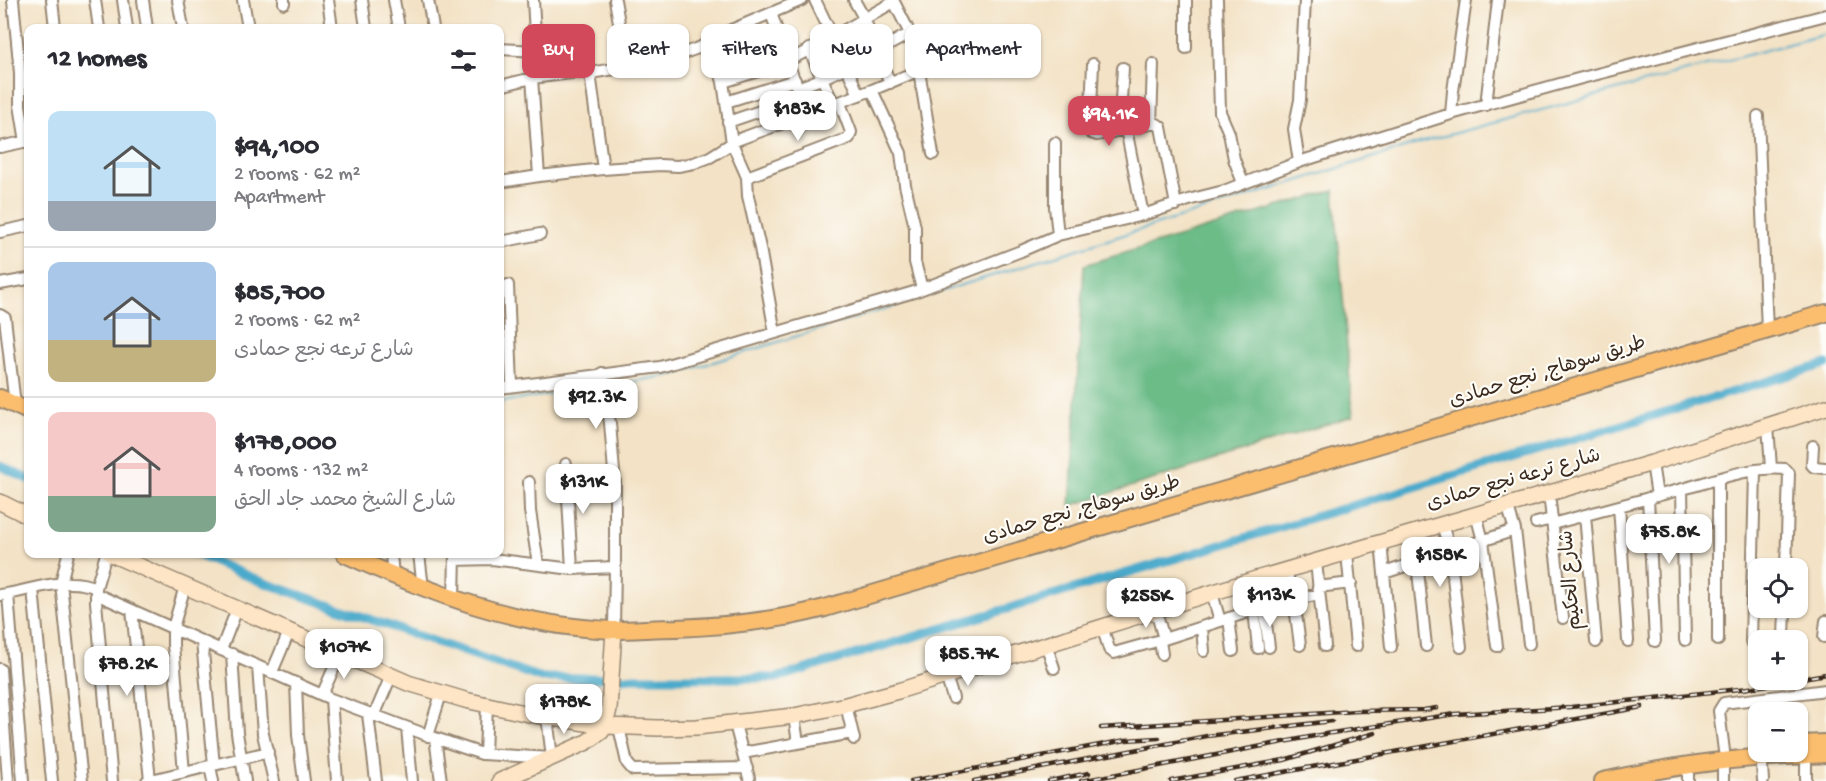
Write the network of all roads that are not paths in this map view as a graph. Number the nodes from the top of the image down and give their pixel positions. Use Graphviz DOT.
graph roads {
  1 [pos="13,0"];
  2 [pos="52,0"];
  3 [pos="95,0"];
  4 [pos="123,0"];
  5 [pos="143,0"];
  6 [pos="178,0"];
  7 [pos="243,0"];
  8 [pos="328,0"];
  9 [pos="363,0"];
  10 [pos="394,0"];
  11 [pos="428,0"];
  12 [pos="533,0"];
  13 [pos="615,0"];
  14 [pos="802,0"];
  15 [pos="815,0"];
  16 [pos="854,0"];
  17 [pos="1186,0"];
  18 [pos="1217,0"];
  19 [pos="1305,0"];
  20 [pos="1466,0"];
  21 [pos="1498,0"];
  22 [pos="894,1"];
  23 [pos="771,13"];
  24 [pos="1826,15"];
  25 [pos="864,18"];
  26 [pos="55,24"];
  27 [pos="98,24"];
  28 [pos="126,24"];
  29 [pos="146,24"];
  30 [pos="182,24"];
  31 [pos="247,24"];
  32 [pos="331,24"];
  33 [pos="366,24"];
  34 [pos="398,24"];
  35 [pos="432,24"];
  36 [pos="534,24"];
  37 [pos="619,24"];
  38 [pos="745,24"];
  39 [pos="775,24"];
  40 [pos="826,24"];
  41 [pos="854,24"];
  42 [pos="866,24"];
  43 [pos="906,24"];
  44 [pos="1186,48"];
  45 [pos="504,49"];
  46 [pos="809,49"];
  47 [pos="522,50"];
  48 [pos="798,55"];
  49 [pos="1093,64"];
  50 [pos="1153,64"];
  51 [pos="1124,68"];
  52 [pos="905,76"];
  53 [pos="532,78"];
  54 [pos="591,78"];
  55 [pos="722,78"];
  56 [pos="735,78"];
  57 [pos="794,78"];
  58 [pos="851,78"];
  59 [pos="888,78"];
  60 [pos="924,78"];
  61 [pos="823,79"];
  62 [pos="723,82"];
  63 [pos="890,82"];
  64 [pos="504,85"];
  65 [pos="798,88"];
  66 [pos="872,90"];
  67 [pos="859,95"];
  68 [pos="726,102"];
  69 [pos="837,104"];
  70 [pos="1486,105"];
  71 [pos="1452,114"];
  72 [pos="809,115"];
  73 [pos="1758,116"];
  74 [pos="728,122"];
  75 [pos="1151,124"];
  76 [pos="24,126"];
  77 [pos="1122,130"];
  78 [pos="24,143"];
  79 [pos="732,143"];
  80 [pos="1055,143"];
  81 [pos="0,147"];
  82 [pos="933,154"];
  83 [pos="1299,162"];
  84 [pos="603,169"];
  85 [pos="539,176"];
  86 [pos="747,177"];
  87 [pos="504,181"];
  88 [pos="1243,183"];
  89 [pos="1176,205"];
  90 [pos="1143,215"];
  91 [pos="24,227"];
  92 [pos="0,232"];
  93 [pos="540,234"];
  94 [pos="1058,235"];
  95 [pos="504,241"];
  96 [pos="24,280"];
  97 [pos="0,284"];
  98 [pos="508,285"];
  99 [pos="922,289"];
  100 [pos="1826,313"];
  101 [pos="0,315"];
  102 [pos="1767,330"];
  103 [pos="775,333"];
  104 [pos="602,374"];
  105 [pos="512,386"];
  106 [pos="504,387"];
  107 [pos="14,404"];
  108 [pos="1826,408"];
  109 [pos="1768,425"];
  110 [pos="1813,446"];
  111 [pos="1826,455"];
  112 [pos="1652,463"];
  113 [pos="566,464"];
  114 [pos="1771,468"];
  115 [pos="1825,468"];
  116 [pos="1755,471"];
  117 [pos="1718,479"];
  118 [pos="529,482"];
  119 [pos="1682,489"];
  120 [pos="1549,493"];
  121 [pos="1653,497"];
  122 [pos="0,502"];
  123 [pos="1507,505"];
  124 [pos="1619,506"];
  125 [pos="24,514"];
  126 [pos="1476,514"];
  127 [pos="1585,515"];
  128 [pos="1552,522"];
  129 [pos="1536,523"];
  130 [pos="1442,524"];
  131 [pos="1515,530"];
  132 [pos="1410,534"];
  133 [pos="1483,541"];
  134 [pos="1381,542"];
  135 [pos="1450,551"];
  136 [pos="1347,553"];
  137 [pos="67,558"];
  138 [pos="105,558"];
  139 [pos="120,558"];
  140 [pos="357,558"];
  141 [pos="391,558"];
  142 [pos="419,558"];
  143 [pos="455,558"];
  144 [pos="504,558"];
  145 [pos="1786,558"];
  146 [pos="1316,561"];
  147 [pos="1417,562"];
  148 [pos="538,564"];
  149 [pos="615,567"];
  150 [pos="572,569"];
  151 [pos="1286,570"];
  152 [pos="1384,573"];
  153 [pos="393,576"];
  154 [pos="1256,579"];
  155 [pos="62,583"];
  156 [pos="1351,583"];
  157 [pos="185,586"];
  158 [pos="423,588"];
  159 [pos="33,589"];
  160 [pos="1319,590"];
  161 [pos="96,591"];
  162 [pos="1212,593"];
  163 [pos="4,595"];
  164 [pos="454,599"];
  165 [pos="1294,599"];
  166 [pos="1259,608"];
  167 [pos="237,609"];
  168 [pos="132,610"];
  169 [pos="1156,611"];
  170 [pos="1563,618"];
  171 [pos="1225,620"];
  172 [pos="1826,621"];
  173 [pos="1102,626"];
  174 [pos="173,628"];
  175 [pos="1202,628"];
  176 [pos="614,630"];
  177 [pos="1751,630"];
  178 [pos="289,632"];
  179 [pos="1824,637"];
  180 [pos="1162,640"];
  181 [pos="1684,640"];
  182 [pos="1718,640"];
  183 [pos="1629,641"];
  184 [pos="202,642"];
  185 [pos="1596,642"];
  186 [pos="1655,642"];
  187 [pos="1046,644"];
  188 [pos="1529,644"];
  189 [pos="1300,645"];
  190 [pos="1324,646"];
  191 [pos="1356,646"];
  192 [pos="1426,646"];
  193 [pos="1497,646"];
  194 [pos="1391,647"];
  195 [pos="1461,647"];
  196 [pos="1263,648"];
  197 [pos="221,650"];
  198 [pos="1204,651"];
  199 [pos="1233,651"];
  200 [pos="232,654"];
  201 [pos="340,654"];
  202 [pos="1162,654"];
  203 [pos="258,667"];
  204 [pos="1054,668"];
  205 [pos="0,669"];
  206 [pos="272,672"];
  207 [pos="391,676"];
  208 [pos="946,676"];
  209 [pos="296,683"];
  210 [pos="1826,690"];
  211 [pos="441,694"];
  212 [pos="327,697"];
  213 [pos="953,698"];
  214 [pos="487,705"];
  215 [pos="846,705"];
  216 [pos="371,715"];
  217 [pos="547,716"];
  218 [pos="794,716"];
  219 [pos="735,724"];
  220 [pos="612,726"];
  221 [pos="407,728"];
  222 [pos="431,737"];
  223 [pos="798,743"];
  224 [pos="1826,743"];
  225 [pos="1808,744"];
  226 [pos="1748,747"];
  227 [pos="1724,751"];
  228 [pos="268,752"];
  229 [pos="743,753"];
  230 [pos="485,754"];
  231 [pos="1826,754"];
  232 [pos="240,758"];
  233 [pos="552,758"];
  234 [pos="1826,762"];
  235 [pos="1806,763"];
  236 [pos="212,765"];
  237 [pos="1763,773"];
  238 [pos="181,775"];
  239 [pos="644,775"];
  240 [pos="1723,775"];
  241 [pos="1644,777"];
  242 [pos="1688,778"];
  243 [pos="8,781"];
  244 [pos="23,781"];
  245 [pos="52,781"];
  246 [pos="82,781"];
  247 [pos="112,781"];
  248 [pos="149,781"];
  249 [pos="213,781"];
  250 [pos="245,781"];
  251 [pos="274,781"];
  252 [pos="304,781"];
  253 [pos="337,781"];
  254 [pos="376,781"];
  255 [pos="412,781"];
  256 [pos="441,781"];
  257 [pos="500,781"];
  258 [pos="1603,781"];
  259 [pos="1806,781"];
  1 -- 76 [label="street"];
  2 -- 26 [label="street"];
  3 -- 27 [label="street"];
  4 -- 28 [label="street"];
  5 -- 29 [label="street"];
  6 -- 30 [label="street"];
  7 -- 31 [label="street"];
  8 -- 32 [label="street"];
  9 -- 33 [label="street"];
  10 -- 34 [label="street"];
  11 -- 35 [label="street"];
  12 -- 36 [label="street"];
  13 -- 37 [label="street"];
  14 -- 23 [label="street"];
  15 -- 40 [label="street"];
  16 -- 25 [label="street"];
  17 -- 44 [label="street"];
  18 -- 88 [label="street"];
  19 -- 83 [label="street"];
  20 -- 71 [label="street"];
  21 -- 70 [label="street"];
  22 -- 25 [label="street"];
  22 -- 43 [label="street"];
  23 -- 38 [label="street"];
  23 -- 39 [label="street"];
  24 -- 70 [label="street"];
  25 -- 41 [label="street"];
  25 -- 42 [label="street"];
  45 -- 47 [label="street"];
  46 -- 48 [label="street"];
  46 -- 61 [label="street"];
  49 -- 77 [label="street"];
  50 -- 75 [label="street"];
  51 -- 77 [label="street"];
  52 -- 63 [label="street"];
  53 -- 64 [label="street"];
  53 -- 85 [label="street"];
  54 -- 84 [label="street"];
  55 -- 62 [label="street"];
  56 -- 62 [label="street"];
  57 -- 65 [label="street"];
  58 -- 67 [label="street"];
  59 -- 63 [label="street"];
  60 -- 82 [label="street"];
  61 -- 65 [label="street"];
  61 -- 69 [label="street"];
  62 -- 68 [label="street"];
  63 -- 66 [label="street"];
  65 -- 68 [label="street"];
  65 -- 72 [label="street"];
  65 -- 74 [label="street"];
  66 -- 67 [label="street"];
  66 -- 99 [label="street"];
  67 -- 69 [label="street"];
  68 -- 74 [label="street"];
  69 -- 72 [label="street"];
  69 -- 86 [label="street"];
  70 -- 71 [label="street"];
  71 -- 83 [label="street"];
  72 -- 79 [label="street"];
  73 -- 102 [label="street"];
  74 -- 79 [label="street"];
  75 -- 77 [label="street"];
  75 -- 89 [label="street"];
  77 -- 90 [label="street"];
  78 -- 81 [label="street"];
  79 -- 84 [label="street"];
  79 -- 86 [label="street"];
  80 -- 94 [label="street"];
  83 -- 88 [label="street"];
  84 -- 85 [label="street"];
  85 -- 87 [label="street"];
  86 -- 103 [label="street"];
  88 -- 89 [label="street"];
  89 -- 90 [label="street"];
  90 -- 94 [label="street"];
  91 -- 92 [label="street"];
  93 -- 95 [label="street"];
  94 -- 99 [label="street"];
  96 -- 97 [label="street"];
  98 -- 105 [label="street"];
  99 -- 103 [label="street"];
  100 -- 102 [label="main road, طريق سوهاج, نجع حمادى"];
  101 -- 107 [label="street"];
  102 -- 176 [label="main road, طريق سوهاج, نجع حمادى"];
  103 -- 104 [label="street"];
  104 -- 105 [label="street"];
  104 -- 149 [label="street"];
  105 -- 106 [label="street"];
  108 -- 109 [label="street, شارع ترعه نجع حمادى"];
  109 -- 112 [label="street, شارع ترعه نجع حمادى"];
  109 -- 114 [label="street"];
  110 -- 115 [label="street"];
  111 -- 115 [label="street"];
  112 -- 120 [label="street, شارع ترعه نجع حمادى"];
  112 -- 121 [label="street"];
  113 -- 150 [label="street"];
  114 -- 116 [label="street"];
  114 -- 145 [label="street"];
  116 -- 117 [label="street"];
  116 -- 177 [label="street"];
  117 -- 119 [label="street"];
  117 -- 182 [label="street"];
  118 -- 148 [label="street"];
  119 -- 121 [label="street"];
  119 -- 181 [label="street"];
  120 -- 123 [label="street, شارع ترعه نجع حمادى"];
  120 -- 128 [label="street"];
  121 -- 124 [label="street"];
  121 -- 186 [label="street"];
  122 -- 125 [label="street"];
  123 -- 126 [label="street, شارع ترعه نجع حمادى"];
  123 -- 131 [label="street"];
  124 -- 127 [label="street"];
  124 -- 183 [label="street"];
  126 -- 130 [label="street, شارع ترعه نجع حمادى"];
  126 -- 133 [label="street"];
  127 -- 128 [label="street"];
  127 -- 185 [label="street, شارع الحكيم"];
  128 -- 129 [label="street"];
  128 -- 170 [label="street"];
  130 -- 132 [label="street, شارع ترعه نجع حمادى"];
  130 -- 135 [label="street"];
  131 -- 133 [label="street"];
  131 -- 188 [label="street"];
  132 -- 134 [label="street, شارع ترعه نجع حمادى"];
  132 -- 147 [label="street"];
  133 -- 135 [label="street"];
  133 -- 193 [label="street"];
  134 -- 136 [label="street, شارع ترعه نجع حمادى"];
  134 -- 152 [label="street"];
  135 -- 147 [label="street"];
  135 -- 195 [label="street"];
  136 -- 146 [label="street, شارع ترعه نجع حمادى"];
  136 -- 156 [label="street"];
  137 -- 155 [label="street"];
  138 -- 161 [label="street"];
  139 -- 157 [label="street, شارع ترعه نجع حمادى"];
  140 -- 153 [label="main road, طريق سوهاج, نجع حمادى"];
  141 -- 153 [label="street"];
  142 -- 158 [label="street"];
  143 -- 164 [label="street"];
  144 -- 148 [label="street"];
  146 -- 151 [label="street, شارع ترعه نجع حمادى"];
  146 -- 160 [label="street"];
  147 -- 152 [label="street"];
  147 -- 192 [label="street"];
  148 -- 150 [label="street"];
  149 -- 150 [label="street"];
  149 -- 176 [label="street"];
  151 -- 154 [label="street, شارع ترعه نجع حمادى"];
  151 -- 165 [label="street"];
  152 -- 194 [label="street"];
  153 -- 158 [label="main road, طريق سوهاج, نجع حمادى"];
  154 -- 162 [label="street, شارع ترعه نجع حمادى"];
  154 -- 166 [label="street"];
  155 -- 159 [label="street"];
  155 -- 161 [label="street"];
  155 -- 246 [label="street"];
  156 -- 160 [label="street"];
  156 -- 191 [label="street"];
  157 -- 167 [label="street, شارع ترعه نجع حمادى"];
  157 -- 174 [label="street"];
  158 -- 164 [label="main road, طريق سوهاج, نجع حمادى"];
  159 -- 163 [label="street"];
  159 -- 245 [label="street"];
  160 -- 165 [label="street"];
  160 -- 190 [label="street"];
  161 -- 168 [label="street"];
  161 -- 247 [label="street"];
  162 -- 169 [label="street, شارع ترعه نجع حمادى"];
  162 -- 171 [label="street"];
  163 -- 244 [label="street"];
  164 -- 176 [label="main road, طريق سوهاج, نجع حمادى"];
  165 -- 166 [label="street"];
  165 -- 189 [label="street"];
  166 -- 171 [label="street"];
  166 -- 196 [label="street"];
  167 -- 178 [label="street, شارع ترعه نجع حمادى"];
  167 -- 197 [label="street"];
  168 -- 174 [label="street"];
  168 -- 248 [label="street"];
  169 -- 173 [label="street, شارع ترعه نجع حمادى"];
  169 -- 180 [label="street"];
  171 -- 175 [label="street"];
  171 -- 199 [label="street"];
  172 -- 179 [label="street"];
  173 -- 180 [label="street"];
  173 -- 187 [label="street, شارع ترعه نجع حمادى"];
  174 -- 184 [label="street"];
  174 -- 238 [label="street"];
  175 -- 180 [label="street"];
  175 -- 198 [label="street"];
  176 -- 220 [label="street"];
  178 -- 201 [label="street, شارع ترعه نجع حمادى"];
  178 -- 206 [label="street"];
  180 -- 202 [label="street"];
  184 -- 197 [label="street"];
  184 -- 236 [label="street"];
  187 -- 204 [label="street"];
  187 -- 208 [label="street, شارع ترعه نجع حمادى"];
  197 -- 200 [label="street"];
  200 -- 203 [label="street"];
  200 -- 232 [label="street"];
  201 -- 207 [label="street, شارع ترعه نجع حمادى"];
  201 -- 212 [label="street"];
  203 -- 206 [label="street"];
  203 -- 228 [label="street"];
  205 -- 243 [label="street"];
  206 -- 209 [label="street"];
  207 -- 211 [label="street, شارع ترعه نجع حمادى"];
  207 -- 216 [label="street"];
  208 -- 213 [label="street"];
  208 -- 215 [label="street, شارع ترعه نجع حمادى"];
  209 -- 212 [label="street"];
  209 -- 252 [label="street"];
  210 -- 227 [label="street"];
  211 -- 214 [label="street, شارع ترعه نجع حمادى"];
  211 -- 222 [label="street"];
  212 -- 216 [label="street"];
  212 -- 253 [label="street"];
  214 -- 217 [label="street, شارع ترعه نجع حمادى"];
  214 -- 230 [label="street"];
  215 -- 218 [label="street, شارع ترعه نجع حمادى"];
  215 -- 223 [label="street"];
  216 -- 221 [label="street"];
  216 -- 254 [label="street"];
  217 -- 220 [label="street, شارع ترعه نجع حمادى"];
  217 -- 233 [label="street"];
  218 -- 219 [label="street, شارع ترعه نجع حمادى"];
  218 -- 223 [label="street"];
  219 -- 220 [label="street, شارع ترعه نجع حمادى"];
  219 -- 229 [label="street"];
  220 -- 233 [label="street"];
  220 -- 239 [label="street"];
  221 -- 222 [label="street"];
  221 -- 255 [label="street"];
  222 -- 230 [label="street"];
  222 -- 256 [label="street"];
  223 -- 229 [label="street"];
  224 -- 225 [label="main road"];
  226 -- 227 [label="main road"];
  227 -- 241 [label="main road"];
  228 -- 232 [label="street"];
  228 -- 251 [label="street"];
  229 -- 239 [label="street"];
  230 -- 233 [label="street"];
  231 -- 241 [label="main road"];
  232 -- 236 [label="street"];
  232 -- 250 [label="street"];
  233 -- 257 [label="street"];
  234 -- 235 [label="main road"];
  235 -- 237 [label="main road"];
  235 -- 259 [label="street"];
  236 -- 238 [label="street"];
  236 -- 249 [label="street"];
  237 -- 240 [label="main road"];
  238 -- 248 [label="street"];
  240 -- 242 [label="main road"];
  241 -- 242 [label="main road"];
  241 -- 258 [label="main road"];
}
